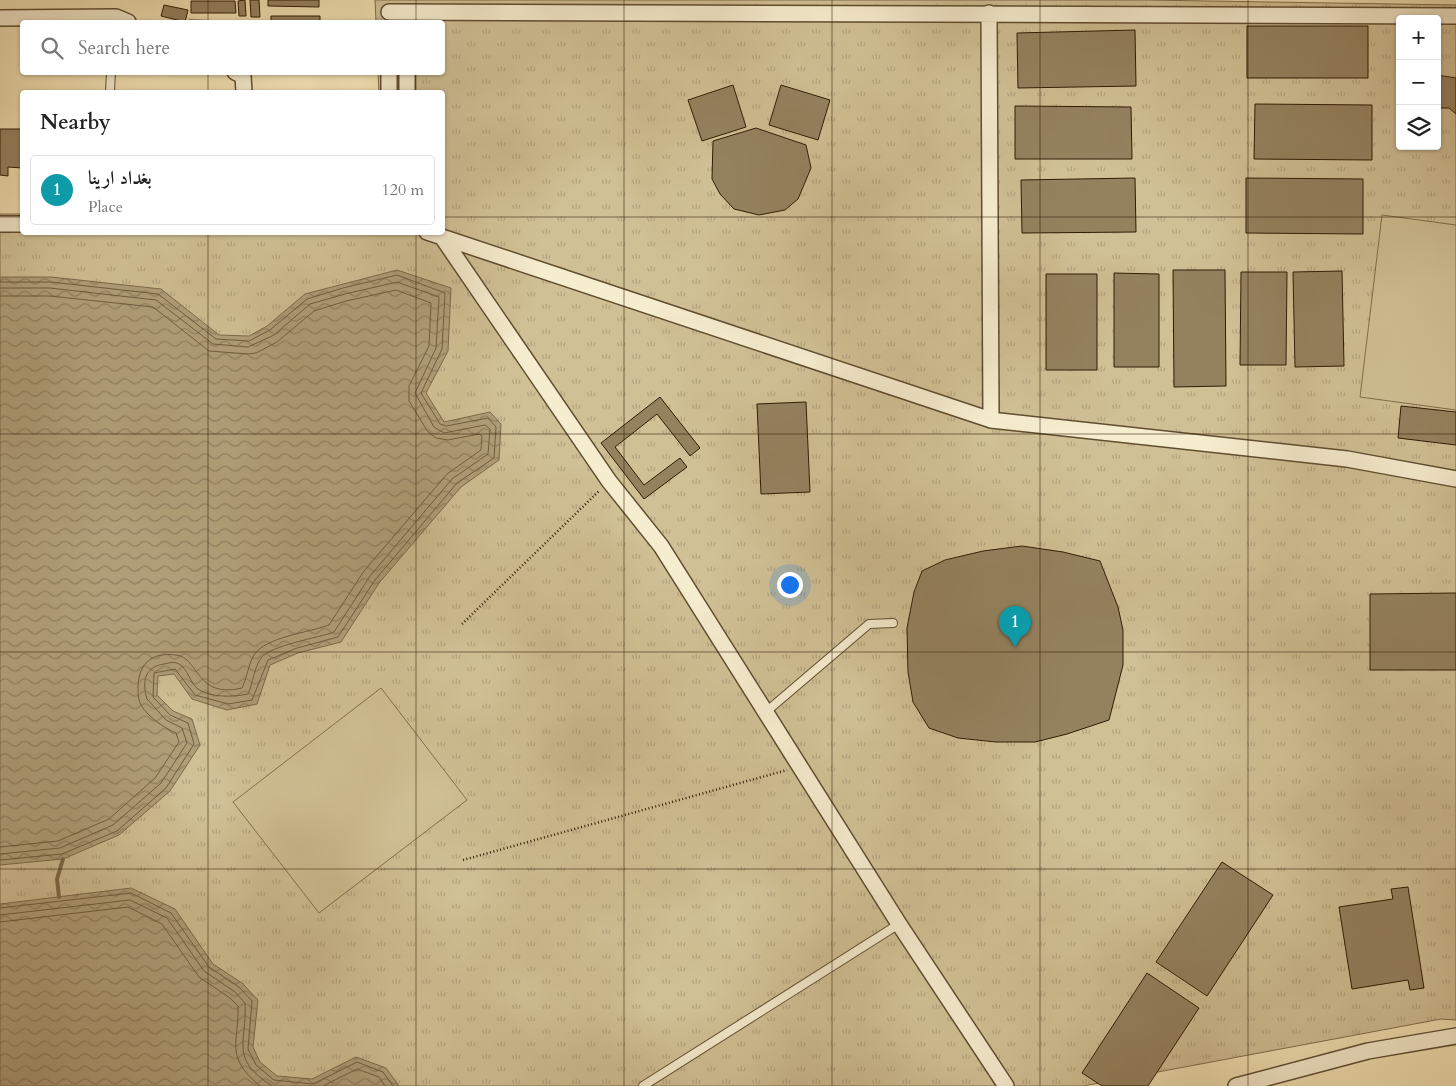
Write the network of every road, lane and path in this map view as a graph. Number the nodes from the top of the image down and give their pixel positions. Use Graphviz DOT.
graph roads {
  1 [pos="389,12"];
  2 [pos="406,12"];
  3 [pos="988,13"];
  4 [pos="1456,16"];
  5 [pos="0,18"];
  6 [pos="79,20"];
  7 [pos="111,75"];
  8 [pos="241,75"];
  9 [pos="389,75"];
  10 [pos="407,75"];
  11 [pos="110,90"];
  12 [pos="244,90"];
  13 [pos="389,90"];
  14 [pos="407,90"];
  15 [pos="0,224"];
  16 [pos="20,224"];
  17 [pos="434,235"];
  18 [pos="991,420"];
  19 [pos="1456,479"];
  20 [pos="609,481"];
  21 [pos="893,623"];
  22 [pos="462,624"];
  23 [pos="767,711"];
  24 [pos="801,766"];
  25 [pos="463,860"];
  26 [pos="899,924"];
  27 [pos="1456,1036"];
  28 [pos="643,1086"];
  29 [pos="1006,1086"];
  30 [pos="1236,1086"];
  1 -- 2 [label="street"];
  2 -- 3 [label="street"];
  3 -- 4 [label="street"];
  3 -- 18 [label="street"];
  5 -- 6 [label="street"];
  7 -- 11 [label="lane"];
  8 -- 12 [label="street"];
  9 -- 13 [label="street"];
  10 -- 14 [label="street"];
  15 -- 16 [label="street"];
  17 -- 18 [label="street"];
  17 -- 20 [label="street"];
  18 -- 19 [label="street"];
  20 -- 22 [label="path"];
  20 -- 23 [label="street"];
  21 -- 23 [label="lane"];
  23 -- 24 [label="street"];
  24 -- 25 [label="path"];
  24 -- 26 [label="street"];
  26 -- 28 [label="lane"];
  26 -- 29 [label="street"];
  27 -- 30 [label="street"];
}
